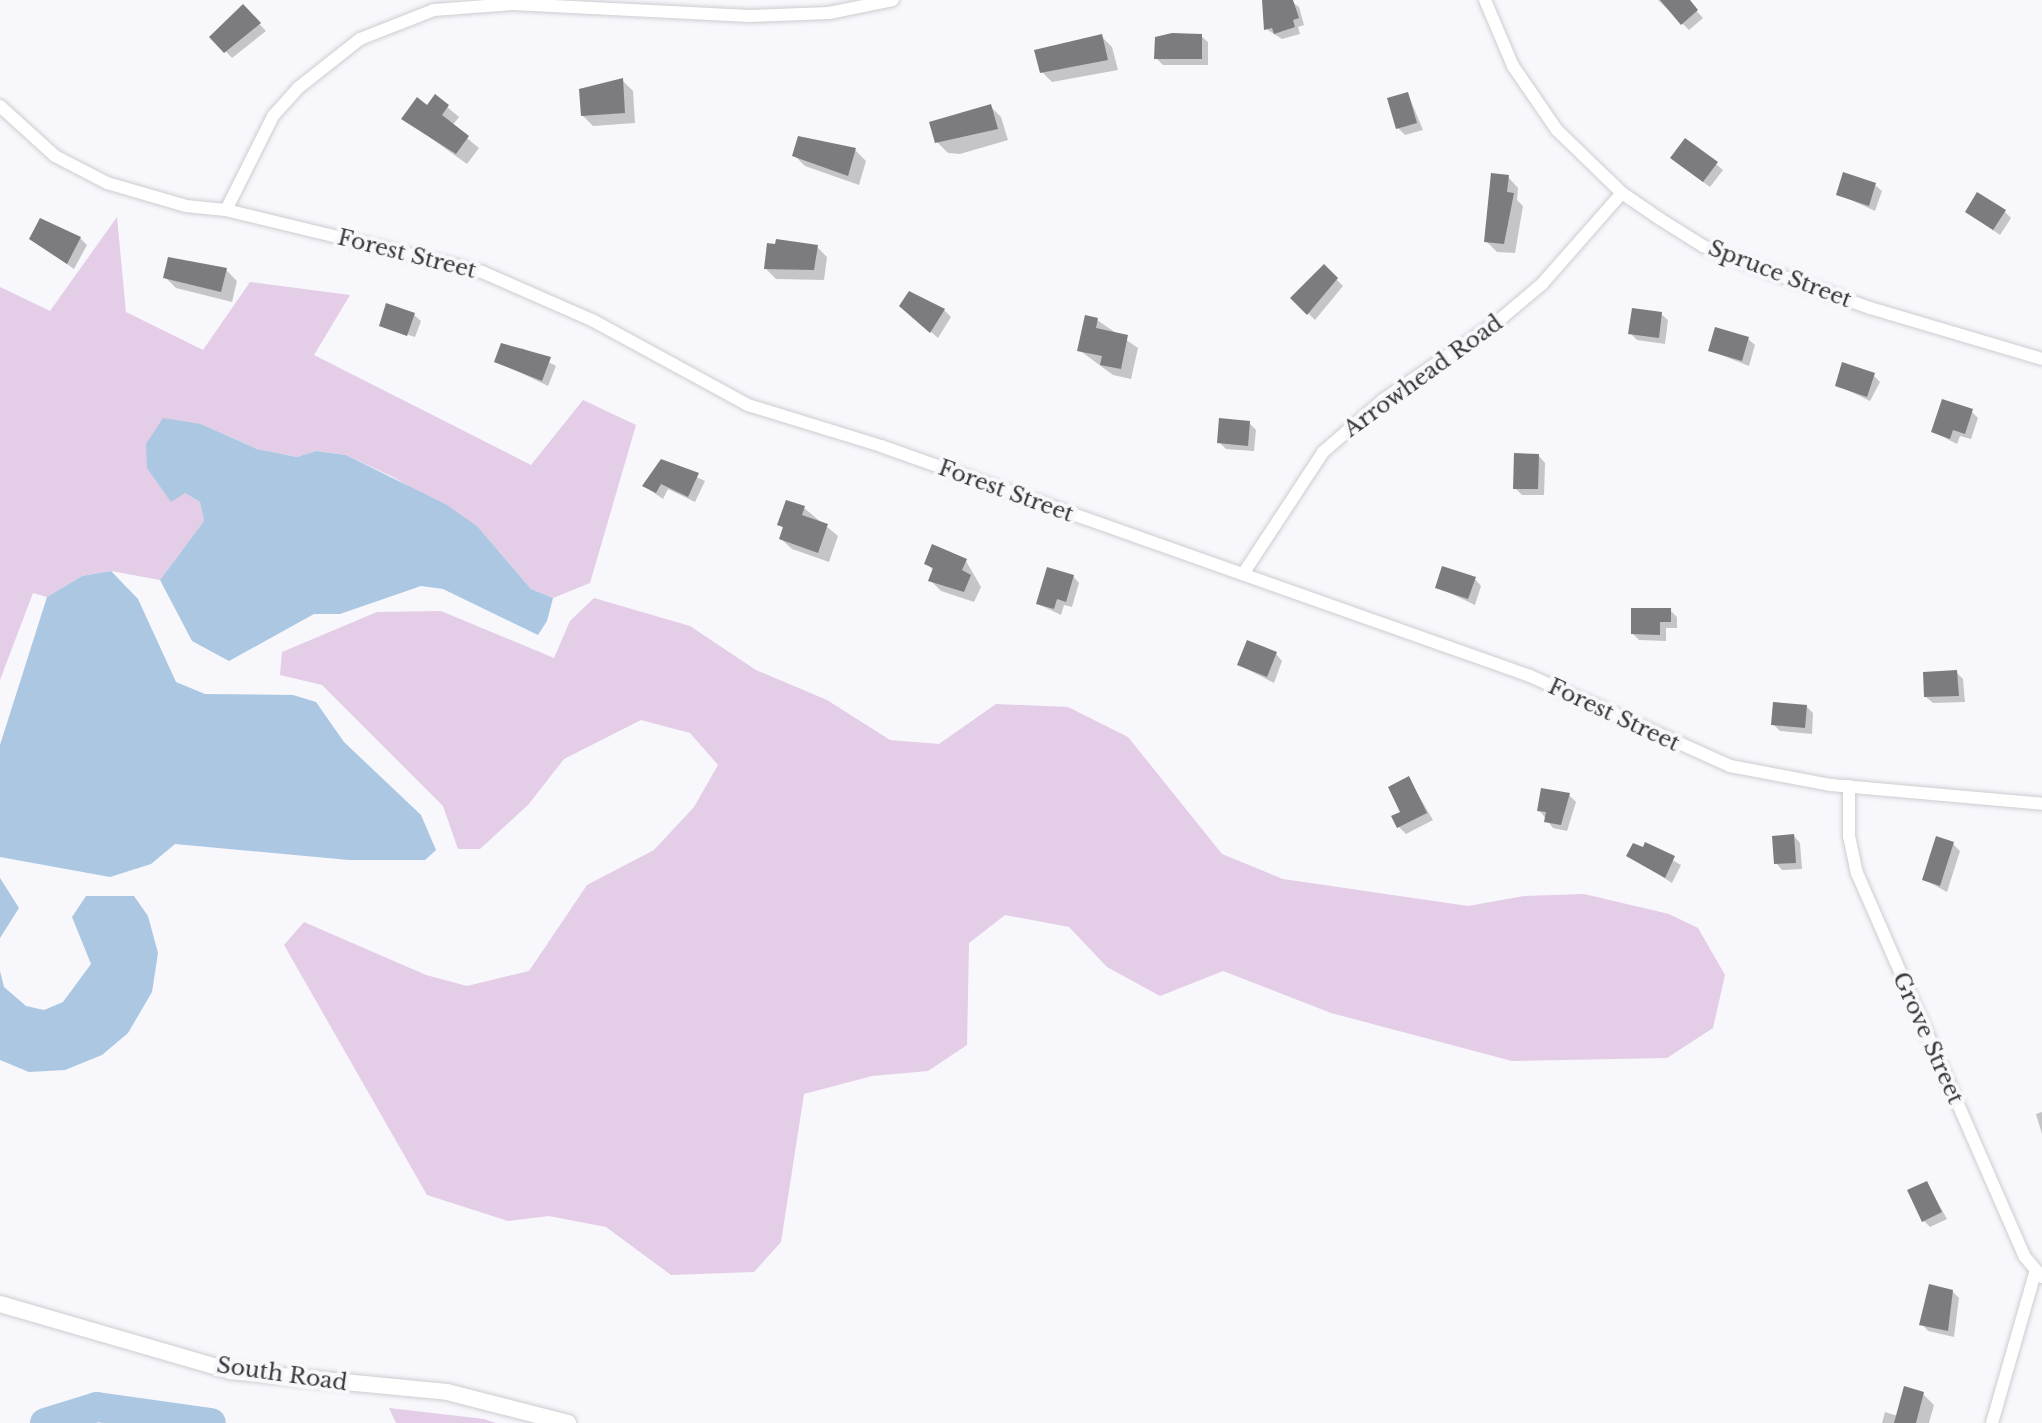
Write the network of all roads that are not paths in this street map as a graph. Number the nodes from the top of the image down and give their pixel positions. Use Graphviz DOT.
graph roads {
  1 [pos="893,0"];
  2 [pos="1485,0"];
  3 [pos="0,106"];
  4 [pos="1622,193"];
  5 [pos="226,210"];
  6 [pos="2042,359"];
  7 [pos="1243,574"];
  8 [pos="1849,786"];
  9 [pos="2042,804"];
  10 [pos="2039,1275"];
  11 [pos="0,1304"];
  12 [pos="568,1423"];
  13 [pos="1992,1423"];
  1 -- 5 [label="street"];
  2 -- 4 [label="street, Spruce Street"];
  3 -- 5 [label="street, Forest Street"];
  4 -- 6 [label="street, Spruce Street"];
  4 -- 7 [label="street, Arrowhead Road"];
  5 -- 7 [label="street, Forest Street"];
  7 -- 8 [label="street, Forest Street"];
  8 -- 9 [label="street, Forest Street"];
  8 -- 10 [label="street, Grove Street"];
  10 -- 13 [label="street"];
  11 -- 12 [label="street, South Road"];
}
